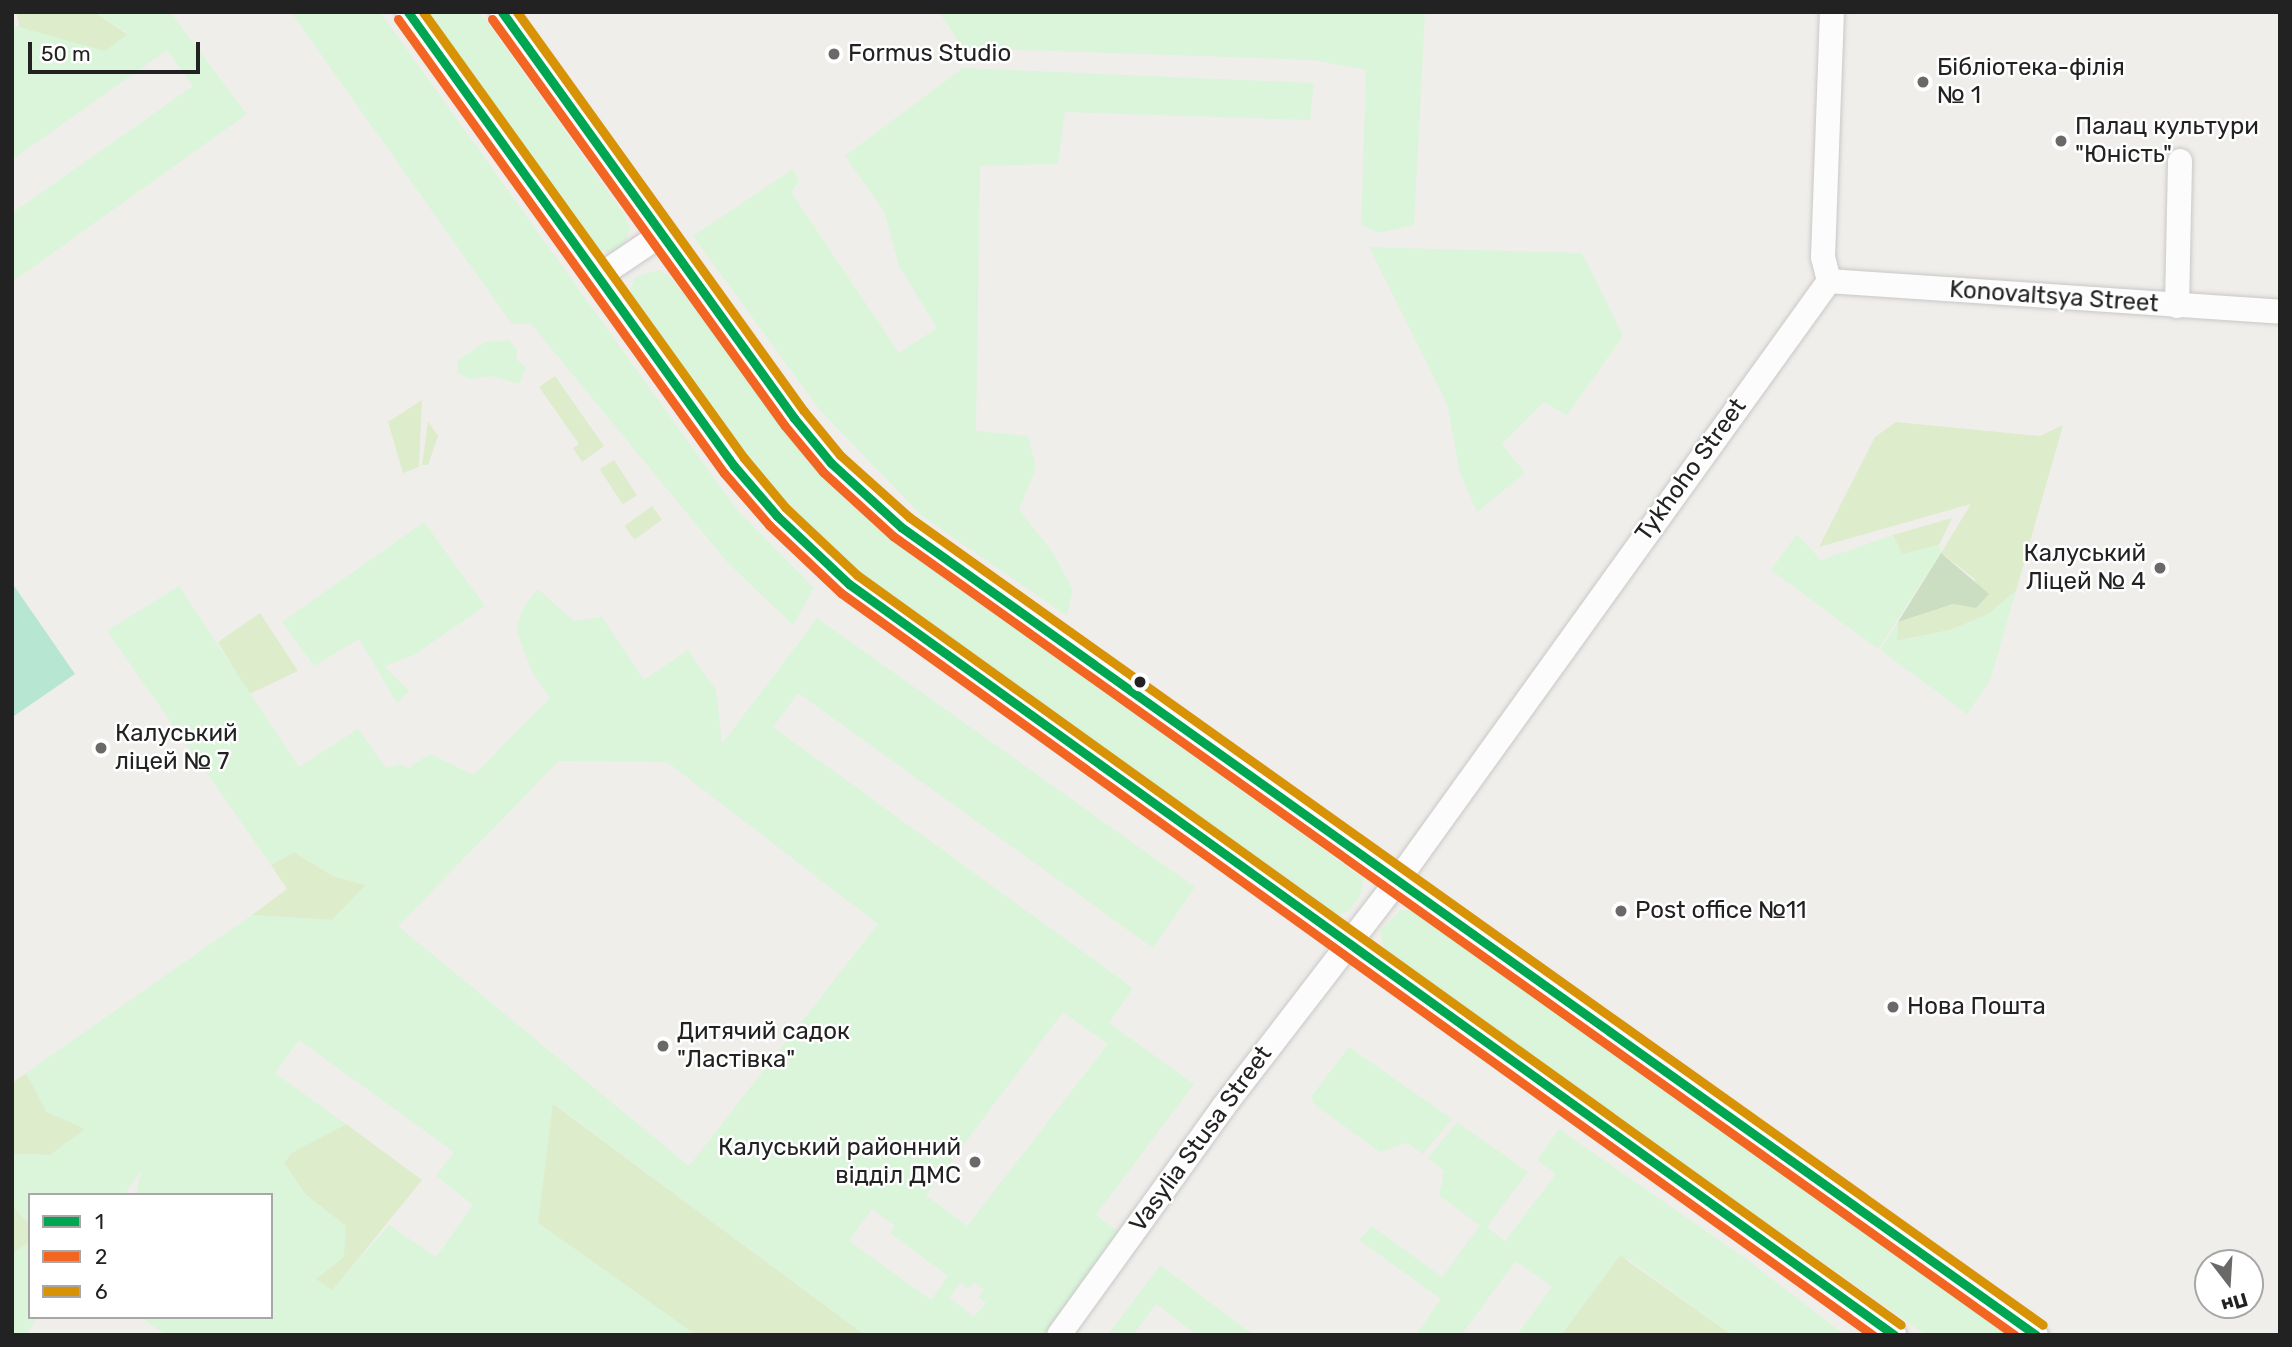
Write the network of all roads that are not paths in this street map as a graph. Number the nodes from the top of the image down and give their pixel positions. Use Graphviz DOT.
graph roads {
  1 [pos="408,12"];
  2 [pos="502,12"];
  3 [pos="1832,12"];
  4 [pos="2180,161"];
  5 [pos="662,234"];
  6 [pos="598,277"];
  7 [pos="1829,281"];
  8 [pos="2177,306"];
  9 [pos="2280,312"];
  10 [pos="1398,880"];
  11 [pos="1346,944"];
  12 [pos="1059,1335"];
  13 [pos="1894,1335"];
  14 [pos="2036,1335"];
  1 -- 6 [label="street"];
  2 -- 5 [label="street"];
  3 -- 7 [label="street"];
  4 -- 8 [label="street"];
  5 -- 6 [label="street"];
  5 -- 10 [label="street"];
  6 -- 11 [label="street"];
  7 -- 8 [label="street, Konovaltsya Street"];
  7 -- 10 [label="street, Tykhoho Street"];
  8 -- 9 [label="street, Konovaltsya Street"];
  10 -- 11 [label="street, Tykhoho Street"];
  10 -- 14 [label="street"];
  11 -- 12 [label="street, Vasylia Stusa Street"];
  11 -- 13 [label="street"];
}
